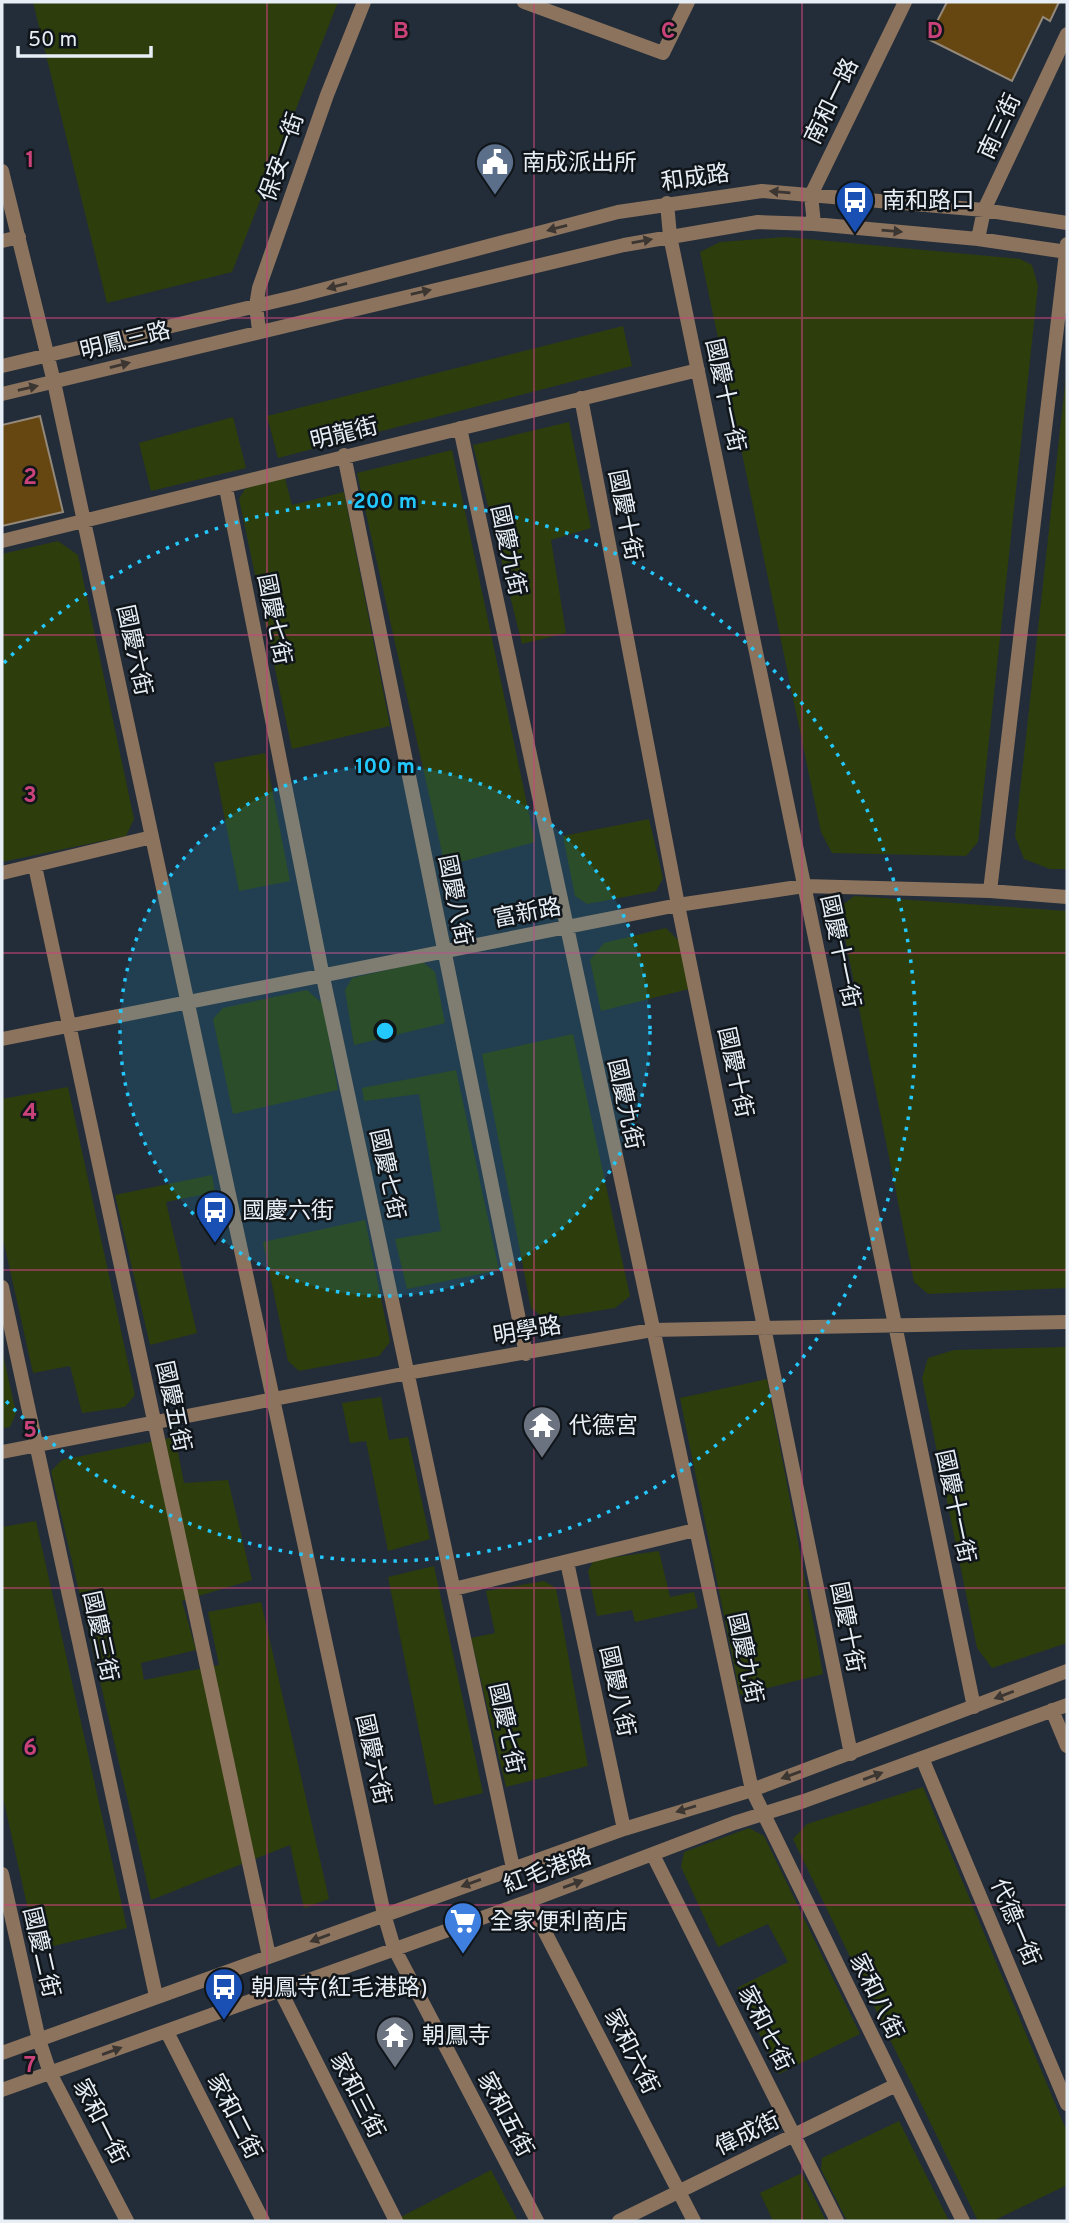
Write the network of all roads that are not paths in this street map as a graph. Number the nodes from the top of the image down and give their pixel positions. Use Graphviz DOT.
graph roads {
  1 [pos="363,2"];
  2 [pos="524,2"];
  3 [pos="688,2"];
  4 [pos="905,2"];
  5 [pos="1067,34"];
  6 [pos="2,171"];
  7 [pos="811,195"];
  8 [pos="667,203"];
  9 [pos="984,211"];
  10 [pos="1067,223"];
  11 [pos="814,224"];
  12 [pos="670,236"];
  13 [pos="19,237"];
  14 [pos="978,239"];
  15 [pos="2,241"];
  16 [pos="1067,249"];
  17 [pos="256,306"];
  18 [pos="259,330"];
  19 [pos="47,356"];
  20 [pos="2,366"];
  21 [pos="698,370"];
  22 [pos="54,382"];
  23 [pos="2,394"];
  24 [pos="581,398"];
  25 [pos="460,428"];
  26 [pos="344,455"];
  27 [pos="226,488"];
  28 [pos="85,522"];
  29 [pos="2,541"];
  30 [pos="152,837"];
  31 [pos="35,866"];
  32 [pos="2,873"];
  33 [pos="804,886"];
  34 [pos="990,891"];
  35 [pos="1067,897"];
  36 [pos="678,905"];
  37 [pos="565,928"];
  38 [pos="443,951"];
  39 [pos="323,977"];
  40 [pos="188,1003"];
  41 [pos="69,1025"];
  42 [pos="2,1039"];
  43 [pos="2,1287"];
  44 [pos="1067,1322"];
  45 [pos="895,1326"];
  46 [pos="765,1327"];
  47 [pos="652,1331"];
  48 [pos="526,1354"];
  49 [pos="408,1373"];
  50 [pos="273,1399"];
  51 [pos="154,1422"];
  52 [pos="36,1445"];
  53 [pos="2,1452"];
  54 [pos="695,1530"];
  55 [pos="567,1562"];
  56 [pos="454,1589"];
  57 [pos="1067,1671"];
  58 [pos="1067,1705"];
  59 [pos="974,1707"];
  60 [pos="1052,1710"];
  61 [pos="1067,1746"];
  62 [pos="851,1754"];
  63 [pos="922,1758"];
  64 [pos="752,1790"];
  65 [pos="762,1814"];
  66 [pos="624,1829"];
  67 [pos="653,1855"];
  68 [pos="513,1868"];
  69 [pos="2,1874"];
  70 [pos="529,1901"];
  71 [pos="384,1914"];
  72 [pos="394,1948"];
  73 [pos="269,1956"];
  74 [pos="280,1990"];
  75 [pos="156,1996"];
  76 [pos="167,2032"];
  77 [pos="39,2040"];
  78 [pos="2,2053"];
  79 [pos="50,2073"];
  80 [pos="896,2085"];
  81 [pos="2,2090"];
  82 [pos="1067,2104"];
  83 [pos="794,2135"];
  84 [pos="679,2192"];
  85 [pos="127,2221"];
  86 [pos="263,2221"];
  87 [pos="396,2221"];
  88 [pos="537,2221"];
  89 [pos="619,2221"];
  90 [pos="694,2221"];
  91 [pos="837,2221"];
  92 [pos="963,2221"];
  1 -- 17 [label="street, 保安一街"];
  2 -- 3 [label="street"];
  4 -- 7 [label="street, 南和一路"];
  5 -- 9 [label="street, 南三街"];
  6 -- 13 [label="street, 國慶六街"];
  7 -- 8 [label="street, 和成路, one-way"];
  7 -- 9 [label="street, 和成路"];
  7 -- 11 [label="street"];
  8 -- 12 [label="street, 國慶十一街"];
  8 -- 17 [label="street, 和成路, one-way"];
  9 -- 10 [label="street, 和成路"];
  9 -- 14 [label="street, 南三街"];
  11 -- 12 [label="street"];
  11 -- 14 [label="street, one-way"];
  18 -- 12 [label="street, one-way"];
  12 -- 21 [label="street, 國慶十一街"];
  13 -- 15 [label="street"];
  13 -- 19 [label="street, 國慶六街"];
  14 -- 16 [label="street"];
  16 -- 34 [label="street"];
  17 -- 18 [label="street, 保安一街"];
  17 -- 19 [label="street, 明鳳三路"];
  22 -- 18 [label="street, 明鳳三路, one-way"];
  19 -- 20 [label="street, 明鳳三路"];
  19 -- 22 [label="street, 國慶六街"];
  21 -- 24 [label="street, 明龍街"];
  21 -- 33 [label="street, 國慶十一街"];
  23 -- 22 [label="street, 明鳳三路, one-way"];
  22 -- 28 [label="street, 國慶六街"];
  24 -- 25 [label="street, 明龍街"];
  24 -- 36 [label="street, 國慶十街"];
  25 -- 26 [label="street, 明龍街"];
  25 -- 37 [label="street, 國慶九街"];
  26 -- 27 [label="street, 明龍街"];
  26 -- 38 [label="street, 國慶八街"];
  27 -- 28 [label="street, 明龍街"];
  27 -- 39 [label="street, 國慶七街"];
  28 -- 29 [label="street, 明龍街"];
  28 -- 30 [label="street, 國慶六街"];
  30 -- 31 [label="street"];
  30 -- 40 [label="street, 國慶六街"];
  31 -- 32 [label="street"];
  31 -- 41 [label="street, 國慶五街"];
  33 -- 34 [label="street, 富新路"];
  33 -- 36 [label="street, 富新路"];
  33 -- 45 [label="street, 國慶十一街"];
  34 -- 35 [label="street, 富新路"];
  36 -- 37 [label="street, 富新路"];
  36 -- 46 [label="street, 國慶十街"];
  37 -- 38 [label="street, 富新路"];
  37 -- 47 [label="street, 國慶九街"];
  38 -- 39 [label="street, 富新路"];
  38 -- 48 [label="street, 國慶八街"];
  39 -- 40 [label="street, 富新路"];
  39 -- 49 [label="street, 國慶七街"];
  40 -- 41 [label="street, 富新路"];
  40 -- 50 [label="street, 國慶六街"];
  41 -- 42 [label="street, 富新路"];
  41 -- 51 [label="street, 國慶五街"];
  43 -- 52 [label="street, 國慶三街"];
  44 -- 45 [label="street, 明學路"];
  45 -- 46 [label="street, 明學路"];
  45 -- 59 [label="street, 國慶十一街"];
  46 -- 47 [label="street, 明學路"];
  46 -- 62 [label="street, 國慶十街"];
  47 -- 48 [label="street, 明學路"];
  47 -- 54 [label="street, 國慶九街"];
  48 -- 49 [label="street, 明學路"];
  49 -- 50 [label="street, 明學路"];
  49 -- 56 [label="street, 國慶七街"];
  50 -- 51 [label="street, 明學路"];
  50 -- 71 [label="street, 國慶六街"];
  51 -- 52 [label="street, 明學路"];
  51 -- 73 [label="street, 國慶五街"];
  52 -- 53 [label="street, 明學路"];
  52 -- 75 [label="street, 國慶三街"];
  54 -- 55 [label="street"];
  54 -- 64 [label="street, 國慶九街"];
  55 -- 56 [label="street"];
  55 -- 66 [label="street, 國慶八街"];
  56 -- 68 [label="street, 國慶七街"];
  57 -- 59 [label="street, 紅毛港路, one-way"];
  58 -- 60 [label="street, 紅毛港路"];
  59 -- 62 [label="street, 紅毛港路"];
  60 -- 61 [label="street"];
  60 -- 63 [label="street, 紅毛港路"];
  62 -- 64 [label="street, 紅毛港路, one-way"];
  65 -- 63 [label="street, 紅毛港路, one-way"];
  63 -- 82 [label="street, 代德一街"];
  64 -- 65 [label="street, 家和八街"];
  64 -- 66 [label="street, 紅毛港路, one-way"];
  65 -- 67 [label="street, 紅毛港路"];
  65 -- 80 [label="street, 家和八街"];
  66 -- 68 [label="street, 紅毛港路"];
  70 -- 67 [label="street, 紅毛港路, one-way"];
  67 -- 83 [label="street, 家和七街"];
  68 -- 71 [label="street, 紅毛港路, one-way"];
  69 -- 77 [label="street, 國慶二街"];
  70 -- 72 [label="street, 紅毛港路"];
  70 -- 84 [label="street, 家和六街"];
  71 -- 72 [label="street, 家和五街"];
  71 -- 73 [label="street, 紅毛港路, one-way"];
  72 -- 74 [label="street, 紅毛港路"];
  72 -- 88 [label="street, 家和五街"];
  73 -- 75 [label="street, 紅毛港路"];
  74 -- 76 [label="street, 紅毛港路"];
  74 -- 87 [label="street, 家和三街"];
  75 -- 77 [label="street, 紅毛港路"];
  79 -- 76 [label="street, 紅毛港路, one-way"];
  76 -- 86 [label="street, 家和二街"];
  77 -- 78 [label="street, 紅毛港路"];
  77 -- 79 [label="street, 家和一街"];
  79 -- 81 [label="street, 紅毛港路"];
  79 -- 85 [label="street, 家和一街"];
  80 -- 83 [label="street, 偉成街"];
  80 -- 92 [label="street, 家和八街"];
  83 -- 84 [label="street, 偉成街"];
  83 -- 91 [label="street, 家和七街"];
  84 -- 89 [label="street, 偉成街"];
  84 -- 90 [label="street, 家和六街"];
}
